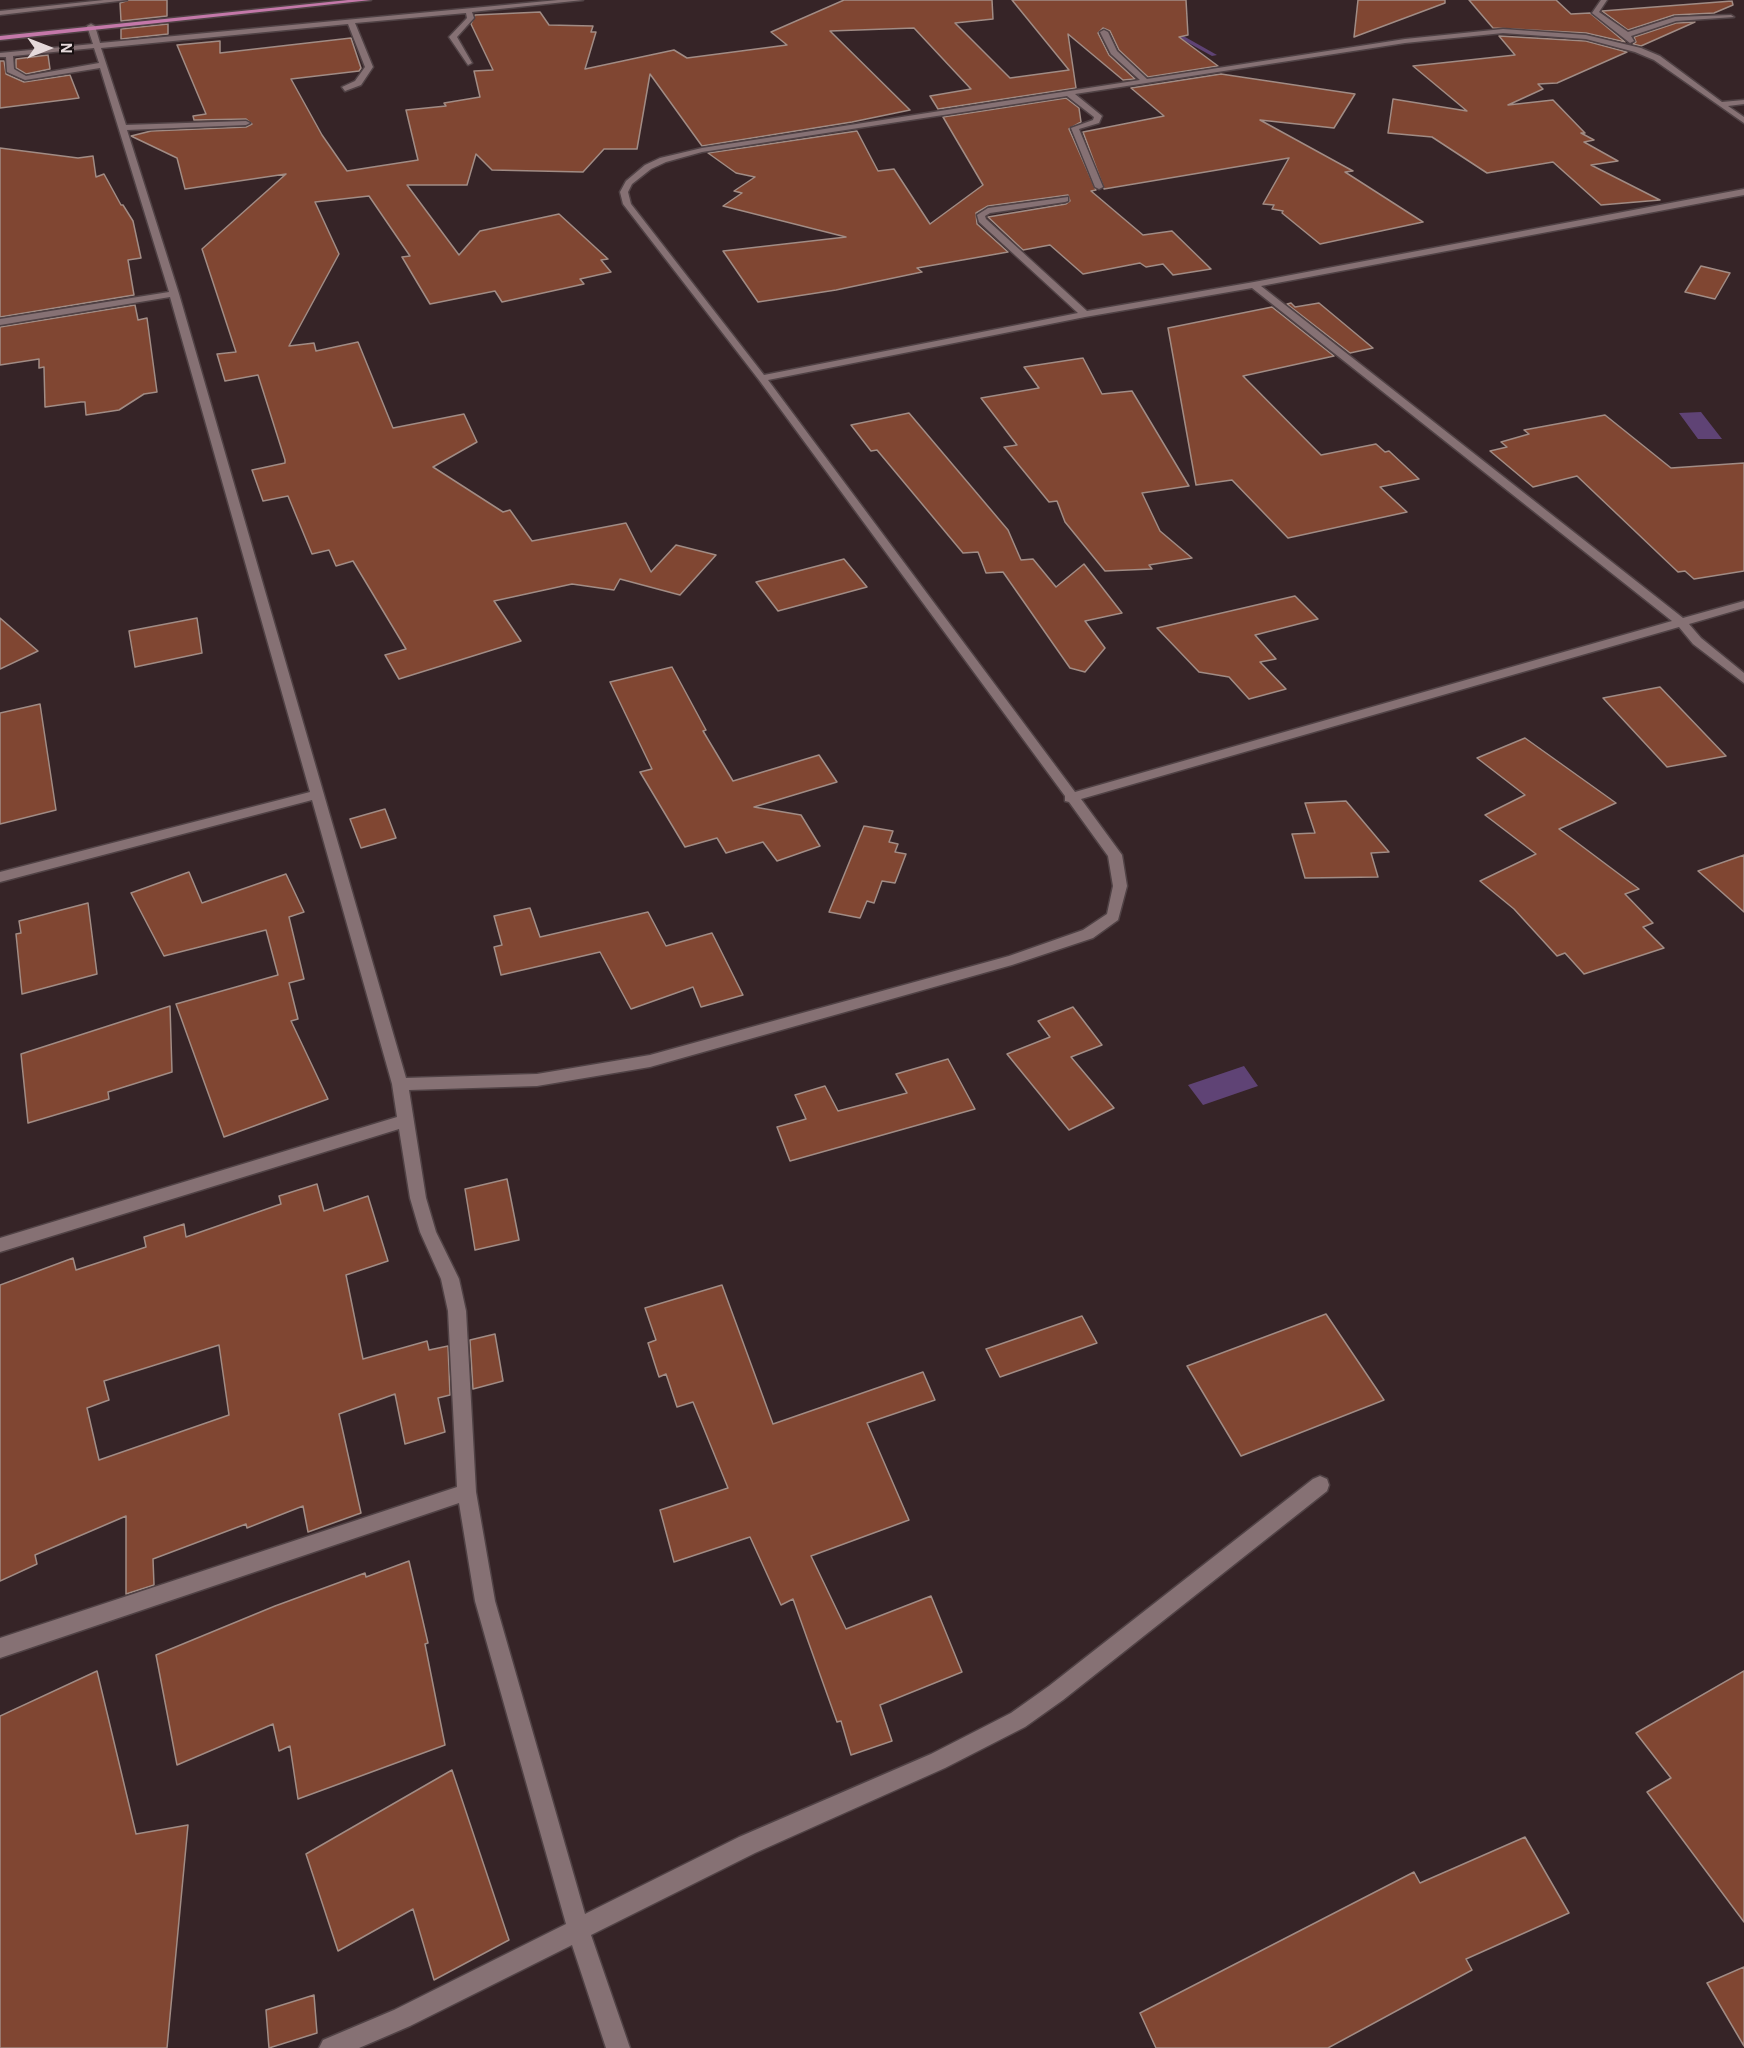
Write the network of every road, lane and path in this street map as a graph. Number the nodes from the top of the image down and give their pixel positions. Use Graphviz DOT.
graph roads {
  1 [pos="124,0"];
  2 [pos="282,0"];
  3 [pos="368,0"];
  4 [pos="580,0"];
  5 [pos="1604,0"];
  6 [pos="261,2"];
  7 [pos="468,10"];
  8 [pos="0,13"];
  9 [pos="1731,17"];
  10 [pos="92,20"];
  11 [pos="351,22"];
  12 [pos="1104,32"];
  13 [pos="1627,34"];
  14 [pos="0,38"];
  15 [pos="96,46"];
  16 [pos="1626,46"];
  17 [pos="4,54"];
  18 [pos="56,62"];
  19 [pos="468,63"];
  20 [pos="102,65"];
  21 [pos="1145,81"];
  22 [pos="345,89"];
  23 [pos="1070,94"];
  24 [pos="1744,102"];
  25 [pos="1720,104"];
  26 [pos="1744,121"];
  27 [pos="246,123"];
  28 [pos="122,128"];
  29 [pos="1099,187"];
  30 [pos="1744,192"];
  31 [pos="1065,199"];
  32 [pos="1254,285"];
  33 [pos="174,294"];
  34 [pos="1085,314"];
  35 [pos="0,321"];
  36 [pos="762,378"];
  37 [pos="1744,604"];
  38 [pos="1682,623"];
  39 [pos="1744,679"];
  40 [pos="318,794"];
  41 [pos="1070,798"];
  42 [pos="0,877"];
  43 [pos="400,1084"];
  44 [pos="406,1121"];
  45 [pos="0,1245"];
  46 [pos="1320,1485"];
  47 [pos="467,1492"];
  48 [pos="0,1648"];
  49 [pos="578,1929"];
  50 [pos="331,2048"];
  51 [pos="618,2048"];
  1 -- 8 [label="street"];
  2 -- 6 [label="main road"];
  3 -- 10 [label="main road"];
  4 -- 7 [label="street"];
  5 -- 13 [label="street"];
  7 -- 11 [label="street"];
  7 -- 19 [label="street"];
  9 -- 13 [label="street"];
  10 -- 14 [label="main road"];
  10 -- 15 [label="street"];
  11 -- 15 [label="street"];
  11 -- 22 [label="street"];
  12 -- 21 [label="street"];
  13 -- 16 [label="street"];
  15 -- 18 [label="street"];
  15 -- 20 [label="street"];
  16 -- 21 [label="street"];
  16 -- 25 [label="street"];
  17 -- 18 [label="street"];
  17 -- 18 [label="street"];
  18 -- 20 [label="street"];
  20 -- 28 [label="street"];
  21 -- 23 [label="street"];
  23 -- 29 [label="street"];
  23 -- 36 [label="street"];
  24 -- 25 [label="street"];
  25 -- 26 [label="street"];
  27 -- 28 [label="street"];
  28 -- 33 [label="street"];
  30 -- 32 [label="street"];
  31 -- 34 [label="street"];
  32 -- 34 [label="street"];
  32 -- 38 [label="street"];
  33 -- 35 [label="street"];
  33 -- 40 [label="street"];
  34 -- 36 [label="street"];
  36 -- 41 [label="street"];
  37 -- 38 [label="street"];
  38 -- 39 [label="street"];
  38 -- 41 [label="street"];
  40 -- 42 [label="street"];
  40 -- 43 [label="street"];
  41 -- 43 [label="street"];
  43 -- 44 [label="street"];
  44 -- 45 [label="street"];
  44 -- 47 [label="street"];
  46 -- 49 [label="street"];
  47 -- 48 [label="street"];
  47 -- 49 [label="street"];
  49 -- 50 [label="street"];
  49 -- 51 [label="street"];
}
